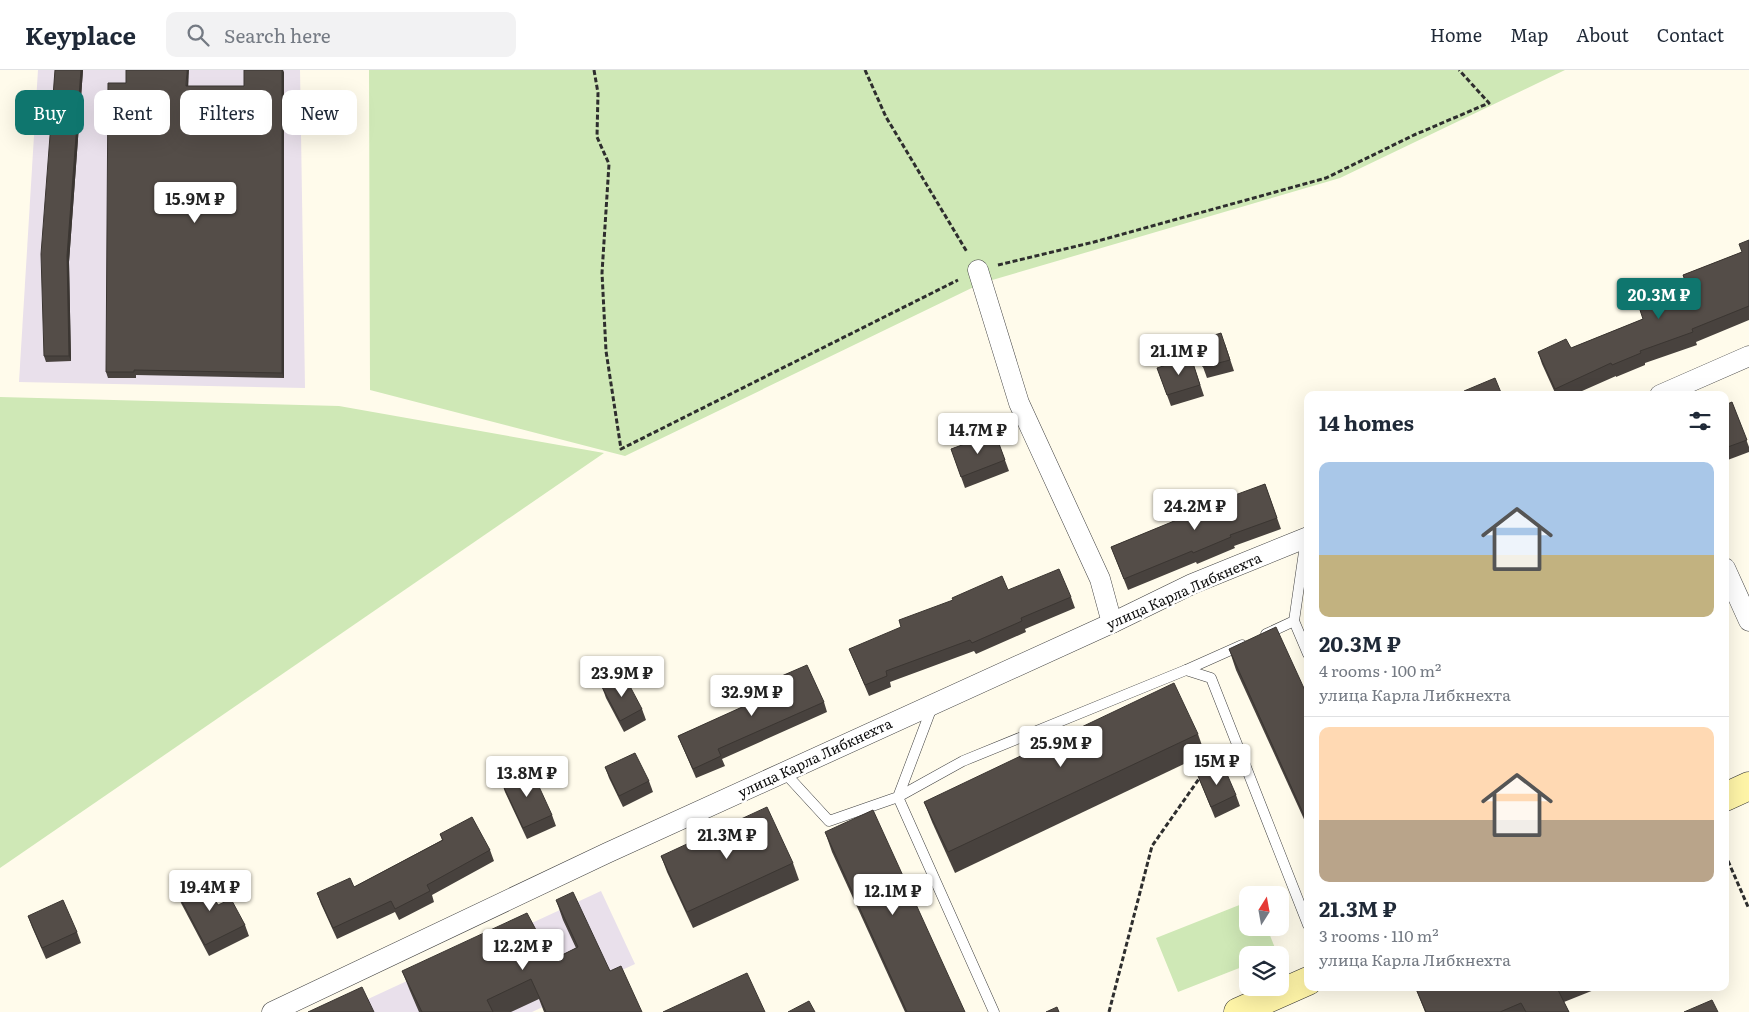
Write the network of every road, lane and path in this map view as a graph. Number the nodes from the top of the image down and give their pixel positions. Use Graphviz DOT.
graph roads {
  1 [pos="594,70"];
  2 [pos="865,70"];
  3 [pos="1459,70"];
  4 [pos="978,270"];
  5 [pos="1749,356"];
  6 [pos="1669,391"];
  7 [pos="1304,538"];
  8 [pos="1304,556"];
  9 [pos="1729,577"];
  10 [pos="1294,621"];
  11 [pos="1749,621"];
  12 [pos="1112,623"];
  13 [pos="1304,645"];
  14 [pos="1186,670"];
  15 [pos="934,703"];
  16 [pos="1235,741"];
  17 [pos="784,772"];
  18 [pos="1749,786"];
  19 [pos="1729,795"];
  20 [pos="898,797"];
  21 [pos="1729,863"];
  22 [pos="1749,909"];
  23 [pos="1304,915"];
  24 [pos="1304,983"];
  25 [pos="272,1012"];
  26 [pos="994,1012"];
  27 [pos="1109,1012"];
  28 [pos="1238,1012"];
  1 -- 4 [label="path"];
  2 -- 4 [label="path"];
  3 -- 4 [label="path"];
  4 -- 12 [label="street"];
  5 -- 6 [label="street"];
  7 -- 12 [label="street, улица Карла Либкнехта"];
  8 -- 10 [label="lane"];
  9 -- 11 [label="street"];
  10 -- 13 [label="lane"];
  10 -- 14 [label="lane"];
  12 -- 15 [label="street, улица Карла Либкнехта"];
  14 -- 16 [label="lane"];
  14 -- 20 [label="lane"];
  15 -- 17 [label="street, улица Карла Либкнехта"];
  15 -- 20 [label="lane"];
  16 -- 23 [label="lane"];
  16 -- 27 [label="path"];
  17 -- 20 [label="lane"];
  17 -- 25 [label="street, улица Карла Либкнехта"];
  18 -- 19 [label="main road"];
  20 -- 26 [label="lane"];
  21 -- 22 [label="path"];
  24 -- 28 [label="main road"];
}
